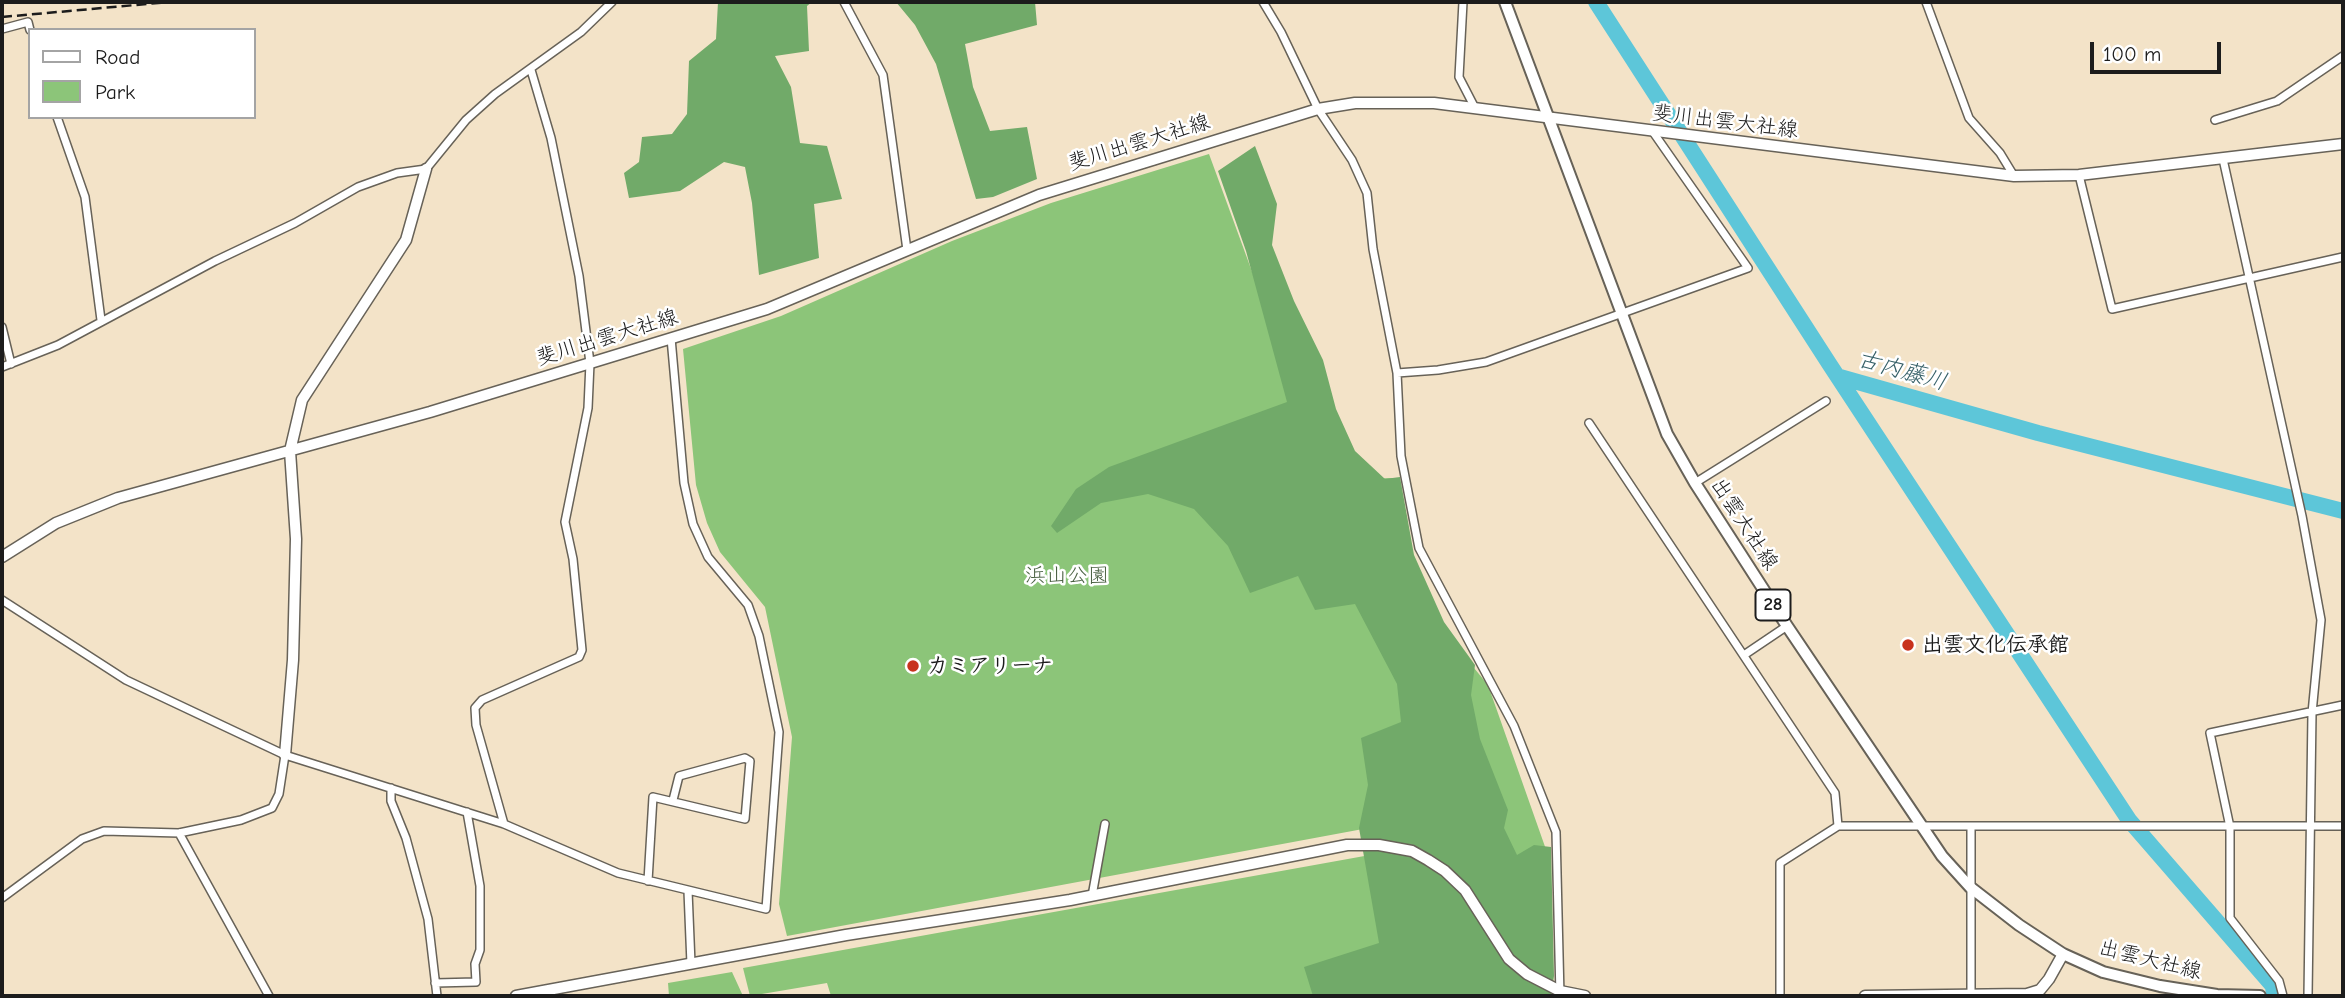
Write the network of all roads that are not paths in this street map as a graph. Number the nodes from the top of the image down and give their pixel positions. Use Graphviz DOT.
graph roads {
  1 [pos="844,2"];
  2 [pos="1264,2"];
  3 [pos="1464,2"];
  4 [pos="1505,2"];
  5 [pos="1926,2"];
  6 [pos="608,3"];
  7 [pos="30,28"];
  8 [pos="2,29"];
  9 [pos="2343,56"];
  10 [pos="531,70"];
  11 [pos="1475,108"];
  12 [pos="1318,109"];
  13 [pos="1549,117"];
  14 [pos="58,119"];
  15 [pos="2215,120"];
  16 [pos="1656,132"];
  17 [pos="2343,144"];
  18 [pos="2223,159"];
  19 [pos="426,169"];
  20 [pos="2080,175"];
  21 [pos="2014,176"];
  22 [pos="907,250"];
  23 [pos="2343,257"];
  24 [pos="2248,278"];
  25 [pos="1621,311"];
  26 [pos="101,320"];
  27 [pos="2,327"];
  28 [pos="671,338"];
  29 [pos="590,363"];
  30 [pos="11,364"];
  31 [pos="2,367"];
  32 [pos="1397,373"];
  33 [pos="1826,401"];
  34 [pos="1589,423"];
  35 [pos="289,451"];
  36 [pos="1695,483"];
  37 [pos="2,557"];
  38 [pos="2,600"];
  39 [pos="1787,626"];
  40 [pos="1744,655"];
  41 [pos="2343,705"];
  42 [pos="2312,713"];
  43 [pos="285,755"];
  44 [pos="391,788"];
  45 [pos="673,800"];
  46 [pos="467,812"];
  47 [pos="504,824"];
  48 [pos="1105,824"];
  49 [pos="1838,826"];
  50 [pos="1920,826"];
  51 [pos="2312,826"];
  52 [pos="2343,826"];
  53 [pos="1971,827"];
  54 [pos="2230,827"];
  55 [pos="179,834"];
  56 [pos="648,881"];
  57 [pos="1970,887"];
  58 [pos="688,891"];
  59 [pos="1091,896"];
  60 [pos="2,898"];
  61 [pos="2063,954"];
  62 [pos="691,964"];
  63 [pos="435,983"];
  64 [pos="1560,994"];
  65 [pos="269,996"];
  66 [pos="437,996"];
  67 [pos="516,996"];
  68 [pos="1585,996"];
  69 [pos="1780,996"];
  70 [pos="1864,996"];
  71 [pos="1971,996"];
  72 [pos="2260,996"];
  73 [pos="2283,996"];
  74 [pos="2308,996"];
  1 -- 22 [label="street"];
  2 -- 12 [label="street"];
  3 -- 11 [label="street"];
  4 -- 13 [label="main road, 出雲大社線 / 28"];
  5 -- 21 [label="street"];
  6 -- 10 [label="street"];
  7 -- 8 [label="street"];
  9 -- 15 [label="street"];
  10 -- 19 [label="street"];
  10 -- 29 [label="street"];
  11 -- 12 [label="main road, 斐川出雲大社線"];
  11 -- 13 [label="main road, 斐川出雲大社線"];
  12 -- 22 [label="main road, 斐川出雲大社線"];
  12 -- 32 [label="street"];
  13 -- 16 [label="main road, 斐川出雲大社線"];
  13 -- 25 [label="main road, 出雲大社線 / 28"];
  14 -- 26 [label="street"];
  16 -- 21 [label="main road, 斐川出雲大社線"];
  16 -- 25 [label="street"];
  17 -- 18 [label="main road, 斐川出雲大社線"];
  18 -- 20 [label="main road, 斐川出雲大社線"];
  18 -- 24 [label="street"];
  19 -- 26 [label="street"];
  19 -- 35 [label="main road"];
  20 -- 21 [label="main road, 斐川出雲大社線"];
  20 -- 24 [label="street"];
  22 -- 28 [label="main road, 斐川出雲大社線"];
  23 -- 24 [label="street"];
  24 -- 42 [label="street"];
  25 -- 32 [label="street"];
  25 -- 36 [label="main road, 出雲大社線 / 28"];
  26 -- 30 [label="street"];
  27 -- 30 [label="street"];
  28 -- 29 [label="main road, 斐川出雲大社線"];
  28 -- 58 [label="street"];
  29 -- 35 [label="main road, 斐川出雲大社線"];
  29 -- 47 [label="street"];
  30 -- 31 [label="street"];
  32 -- 64 [label="street"];
  33 -- 36 [label="street"];
  34 -- 40 [label="street"];
  35 -- 37 [label="main road, 斐川出雲大社線"];
  35 -- 43 [label="main road"];
  36 -- 39 [label="main road, 出雲大社線 / 28"];
  38 -- 43 [label="street"];
  39 -- 40 [label="street"];
  39 -- 50 [label="main road, 出雲大社線 / 28"];
  40 -- 49 [label="street"];
  41 -- 42 [label="street"];
  42 -- 51 [label="street"];
  42 -- 54 [label="street"];
  43 -- 44 [label="street"];
  43 -- 55 [label="street"];
  44 -- 46 [label="street"];
  44 -- 63 [label="street"];
  45 -- 45 [label="street"];
  45 -- 56 [label="street"];
  46 -- 47 [label="street"];
  46 -- 63 [label="street"];
  47 -- 56 [label="street"];
  48 -- 59 [label="street"];
  49 -- 50 [label="street"];
  49 -- 69 [label="street"];
  50 -- 53 [label="street"];
  50 -- 57 [label="main road, 出雲大社線 / 28"];
  51 -- 52 [label="street"];
  51 -- 54 [label="street"];
  51 -- 74 [label="street"];
  53 -- 54 [label="street"];
  53 -- 57 [label="street"];
  54 -- 73 [label="street"];
  55 -- 60 [label="street"];
  55 -- 65 [label="street"];
  56 -- 58 [label="street"];
  57 -- 61 [label="main road, 出雲大社線 / 28"];
  57 -- 71 [label="street"];
  58 -- 62 [label="street"];
  59 -- 62 [label="main road"];
  59 -- 64 [label="main road"];
  61 -- 71 [label="main road"];
  61 -- 72 [label="main road, 出雲大社線 / 28"];
  62 -- 67 [label="main road"];
  63 -- 66 [label="street"];
  64 -- 68 [label="main road"];
  70 -- 71 [label="main road"];
}
